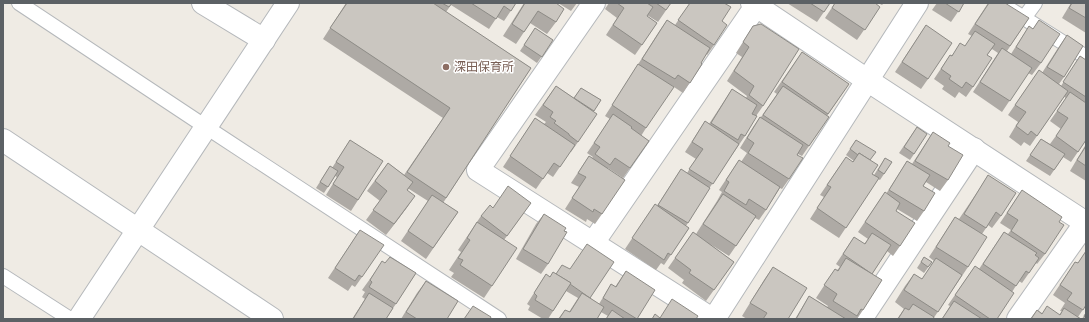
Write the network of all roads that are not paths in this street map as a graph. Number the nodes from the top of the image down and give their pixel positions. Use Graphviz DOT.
graph roads {
  1 [pos="19,3"];
  2 [pos="203,3"];
  3 [pos="288,3"];
  4 [pos="594,3"];
  5 [pos="917,3"];
  6 [pos="1000,3"];
  7 [pos="1035,3"];
  8 [pos="755,4"];
  9 [pos="1024,18"];
  10 [pos="264,40"];
  11 [pos="1086,57"];
  12 [pos="867,80"];
  13 [pos="206,127"];
  14 [pos="3,140"];
  15 [pos="974,149"];
  16 [pos="1086,222"];
  17 [pos="138,230"];
  18 [pos="593,243"];
  19 [pos="3,276"];
  20 [pos="70,319"];
  21 [pos="79,319"];
  22 [pos="272,319"];
  23 [pos="499,319"];
  24 [pos="713,319"];
  25 [pos="861,319"];
  26 [pos="1018,319"];
  1 -- 13 [label="lane"];
  2 -- 10 [label="street"];
  3 -- 10 [label="street"];
  4 -- 18 [label="street"];
  5 -- 12 [label="street"];
  6 -- 9 [label="lane"];
  7 -- 9 [label="lane"];
  8 -- 12 [label="street"];
  8 -- 18 [label="street"];
  9 -- 11 [label="lane"];
  10 -- 13 [label="street"];
  12 -- 15 [label="street"];
  12 -- 24 [label="street"];
  13 -- 17 [label="street"];
  13 -- 23 [label="lane"];
  14 -- 17 [label="street"];
  15 -- 16 [label="street"];
  15 -- 25 [label="street"];
  16 -- 26 [label="street"];
  17 -- 21 [label="street"];
  17 -- 22 [label="street"];
  18 -- 24 [label="street"];
  19 -- 20 [label="lane"];
}
